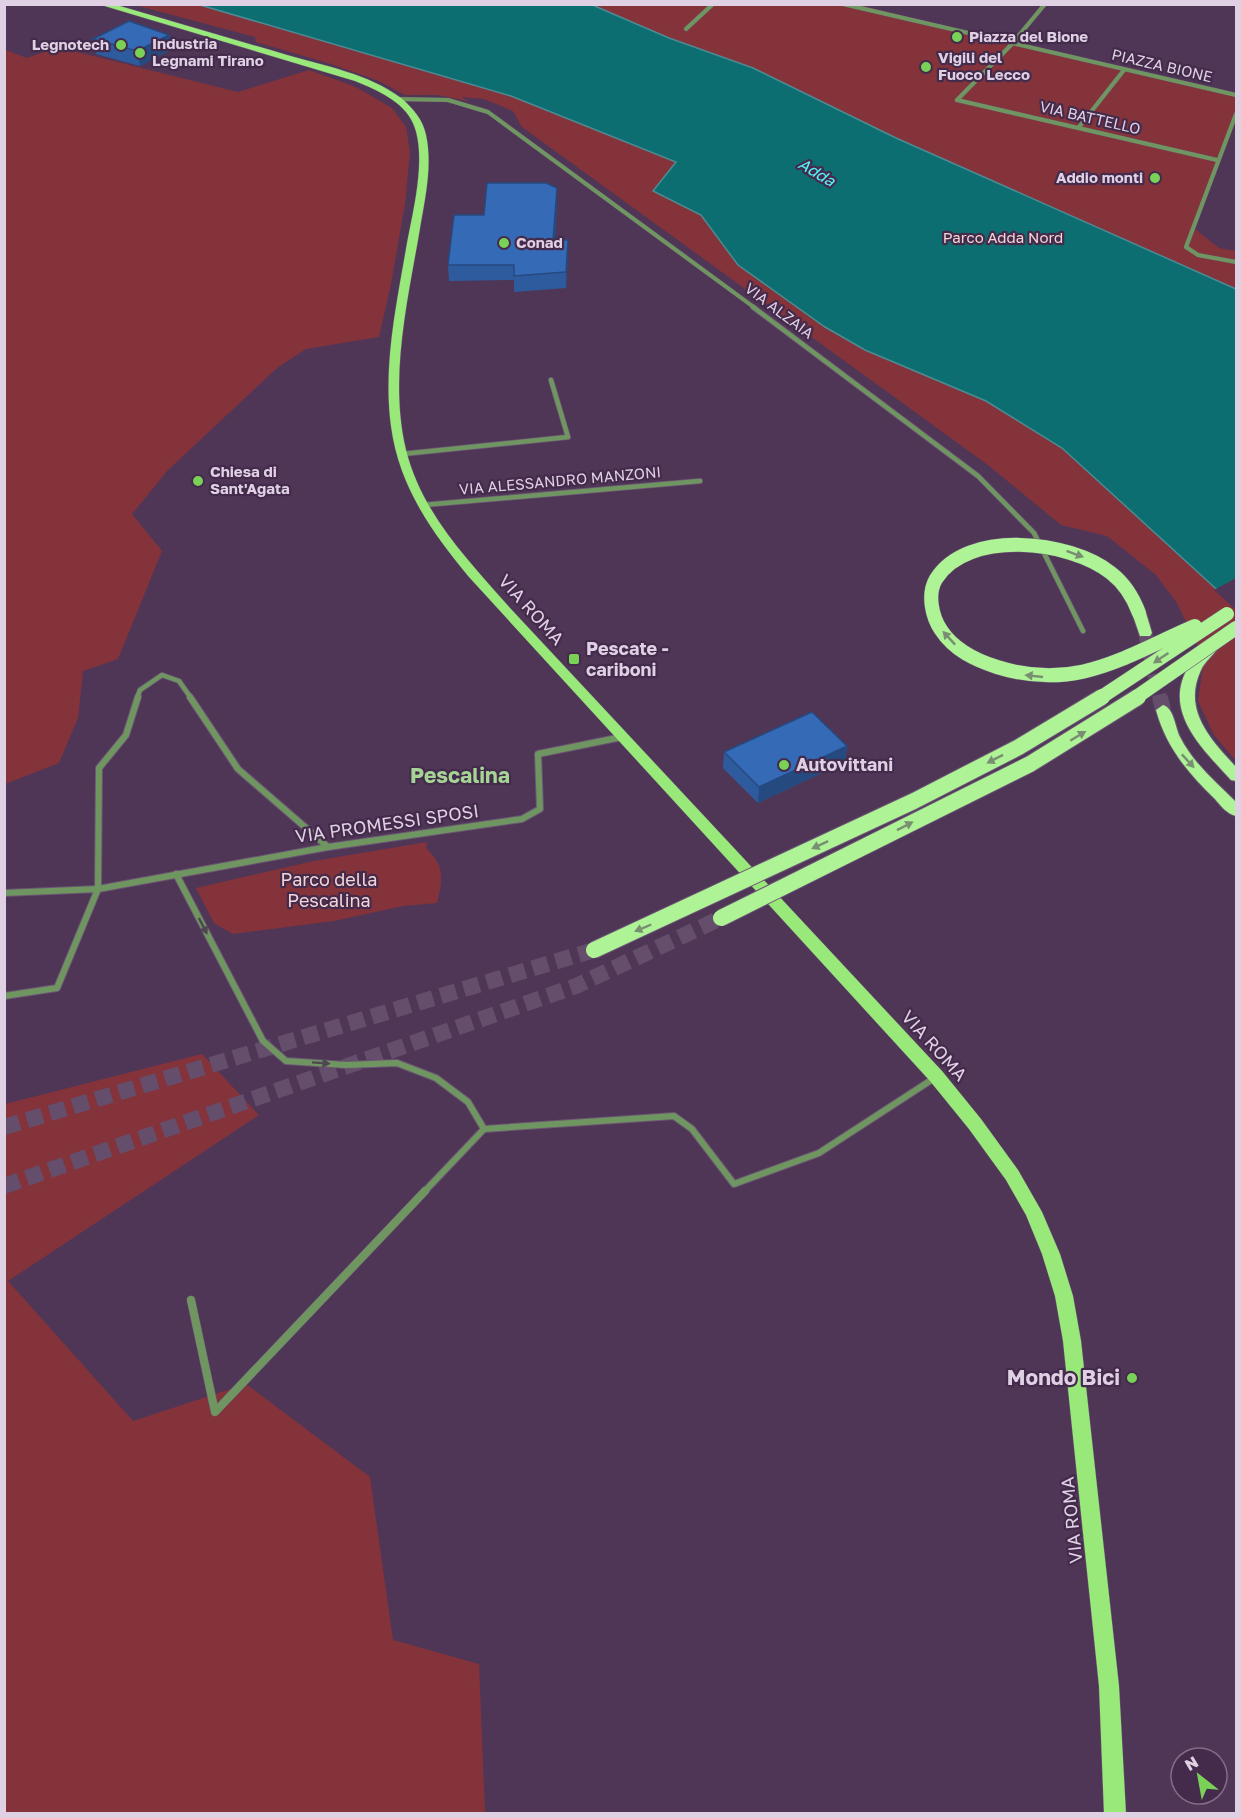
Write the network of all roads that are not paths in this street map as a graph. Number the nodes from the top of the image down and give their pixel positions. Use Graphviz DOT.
graph roads {
  1 [pos="102,4"];
  2 [pos="713,4"];
  3 [pos="843,4"];
  4 [pos="1045,4"];
  5 [pos="686,28"];
  6 [pos="1011,45"];
  7 [pos="1124,70"];
  8 [pos="1236,95"];
  9 [pos="396,99"];
  10 [pos="1236,114"];
  11 [pos="1078,127"];
  12 [pos="1217,160"];
  13 [pos="1236,262"];
  14 [pos="551,380"];
  15 [pos="401,454"];
  16 [pos="700,481"];
  17 [pos="423,505"];
  18 [pos="1232,610"];
  19 [pos="1236,629"];
  20 [pos="1083,631"];
  21 [pos="1145,633"];
  22 [pos="1163,710"];
  23 [pos="623,737"];
  24 [pos="1236,776"];
  25 [pos="1236,811"];
  26 [pos="328,847"];
  27 [pos="176,874"];
  28 [pos="98,889"];
  29 [pos="4,893"];
  30 [pos="722,918"];
  31 [pos="594,950"];
  32 [pos="4,996"];
  33 [pos="936,1076"];
  34 [pos="484,1129"];
  35 [pos="191,1300"];
  36 [pos="1116,1814"];
  1 -- 9 [label="main road, VIA ROMA"];
  2 -- 5 [label="street"];
  3 -- 6 [label="street, PIAZZA BIONE"];
  4 -- 6 [label="street"];
  6 -- 7 [label="street, PIAZZA BIONE"];
  6 -- 11 [label="street, VIA BATTELLO"];
  7 -- 8 [label="street, PIAZZA BIONE"];
  7 -- 11 [label="street"];
  9 -- 15 [label="main road, VIA ROMA"];
  9 -- 20 [label="street, VIA ALZAIA"];
  10 -- 12 [label="street"];
  11 -- 12 [label="street, VIA BATTELLO"];
  12 -- 13 [label="street"];
  14 -- 15 [label="street"];
  15 -- 17 [label="main road, VIA ROMA"];
  16 -- 17 [label="street, VIA ALESSANDRO MANZONI"];
  17 -- 23 [label="main road, VIA ROMA"];
  18 -- 21 [label="highway, one-way, bridge"];
  18 -- 31 [label="highway, one-way, bridge"];
  19 -- 24 [label="highway, bridge"];
  30 -- 19 [label="highway, one-way, bridge"];
  22 -- 25 [label="highway, one-way"];
  23 -- 26 [label="street, VIA PROMESSI SPOSI"];
  23 -- 33 [label="main road, VIA ROMA"];
  26 -- 27 [label="street, VIA PROMESSI SPOSI"];
  26 -- 28 [label="street"];
  27 -- 28 [label="street, VIA PROMESSI SPOSI"];
  27 -- 34 [label="street, one-way"];
  28 -- 29 [label="street, VIA PROMESSI SPOSI"];
  28 -- 32 [label="street"];
  33 -- 34 [label="street"];
  33 -- 36 [label="main road, VIA ROMA"];
  34 -- 35 [label="street"];
}
